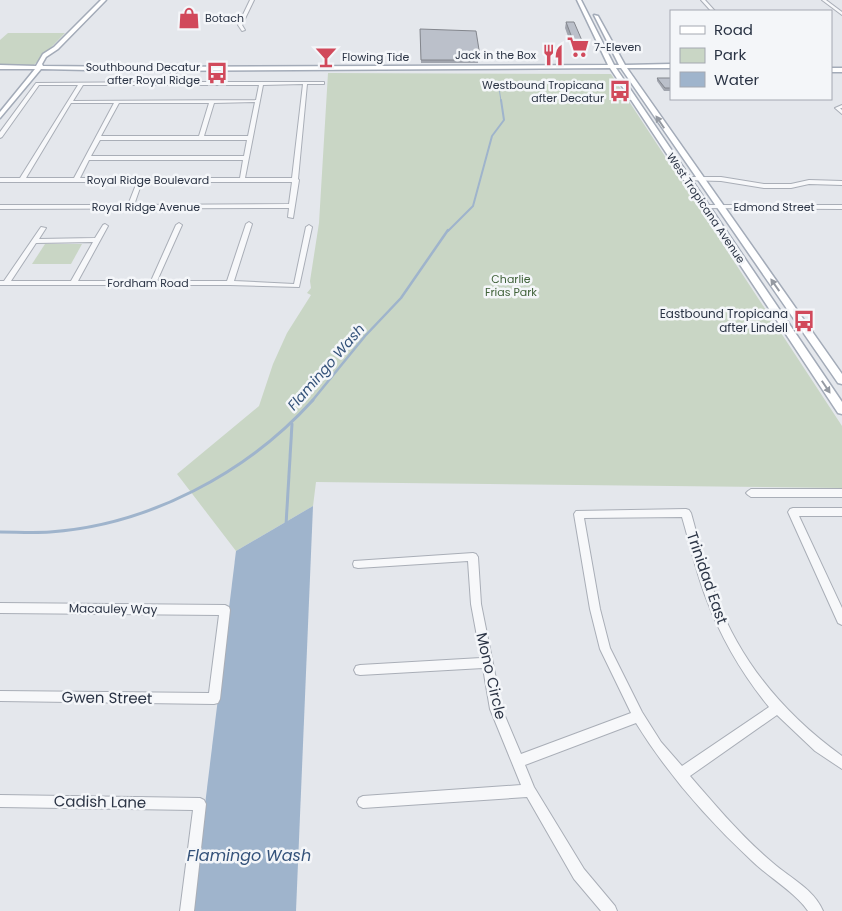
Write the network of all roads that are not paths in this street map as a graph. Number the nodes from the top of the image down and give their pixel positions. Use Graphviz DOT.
graph roads {
  1 [pos="98,0"];
  2 [pos="104,0"];
  3 [pos="252,0"];
  4 [pos="579,0"];
  5 [pos="703,0"];
  6 [pos="824,0"];
  7 [pos="591,7"];
  8 [pos="92,10"];
  9 [pos="712,10"];
  10 [pos="842,14"];
  11 [pos="592,25"];
  12 [pos="243,30"];
  13 [pos="609,42"];
  14 [pos="670,66"];
  15 [pos="0,67"];
  16 [pos="613,68"];
  17 [pos="624,68"];
  18 [pos="180,69"];
  19 [pos="36,70"];
  20 [pos="670,70"];
  21 [pos="0,72"];
  22 [pos="82,84"];
  23 [pos="173,84"];
  24 [pos="261,84"];
  25 [pos="305,84"];
  26 [pos="322,84"];
  27 [pos="167,101"];
  28 [pos="212,101"];
  29 [pos="258,101"];
  30 [pos="71,102"];
  31 [pos="117,102"];
  32 [pos="842,106"];
  33 [pos="842,113"];
  34 [pos="0,116"];
  35 [pos="0,136"];
  36 [pos="98,138"];
  37 [pos="201,138"];
  38 [pos="250,138"];
  39 [pos="660,140"];
  40 [pos="673,140"];
  41 [pos="88,158"];
  42 [pos="247,158"];
  43 [pos="686,179"];
  44 [pos="701,179"];
  45 [pos="0,180"];
  46 [pos="22,180"];
  47 [pos="76,180"];
  48 [pos="140,180"];
  49 [pos="242,180"];
  50 [pos="296,180"];
  51 [pos="842,182"];
  52 [pos="292,206"];
  53 [pos="0,207"];
  54 [pos="130,207"];
  55 [pos="705,207"];
  56 [pos="720,207"];
  57 [pos="842,207"];
  58 [pos="291,217"];
  59 [pos="249,224"];
  60 [pos="179,225"];
  61 [pos="105,226"];
  62 [pos="309,227"];
  63 [pos="43,228"];
  64 [pos="97,240"];
  65 [pos="34,241"];
  66 [pos="744,265"];
  67 [pos="760,265"];
  68 [pos="3,283"];
  69 [pos="73,283"];
  70 [pos="153,283"];
  71 [pos="230,283"];
  72 [pos="823,354"];
  73 [pos="804,355"];
  74 [pos="829,363"];
  75 [pos="811,364"];
  76 [pos="842,382"];
  77 [pos="842,410"];
  78 [pos="751,493"];
  79 [pos="842,493"];
  80 [pos="842,512"];
  81 [pos="579,514"];
  82 [pos="358,564"];
  83 [pos="0,608"];
  84 [pos="225,610"];
  85 [pos="842,620"];
  86 [pos="486,663"];
  87 [pos="360,670"];
  88 [pos="0,696"];
  89 [pos="776,709"];
  90 [pos="638,716"];
  91 [pos="517,762"];
  92 [pos="842,763"];
  93 [pos="680,775"];
  94 [pos="530,791"];
  95 [pos="0,801"];
  96 [pos="364,802"];
  97 [pos="187,911"];
  98 [pos="610,911"];
  99 [pos="816,911"];
  1 -- 8 [label="main road"];
  2 -- 8 [label="main road"];
  3 -- 12 [label="street"];
  4 -- 11 [label="main road, West Tropicana Avenue"];
  5 -- 9 [label="street"];
  6 -- 10 [label="street"];
  7 -- 13 [label="main road, West Tropicana Avenue"];
  8 -- 19 [label="main road"];
  11 -- 13 [label="main road"];
  11 -- 16 [label="main road, West Tropicana Avenue"];
  13 -- 17 [label="main road, West Tropicana Avenue"];
  14 -- 17 [label="main road"];
  15 -- 19 [label="main road"];
  16 -- 17 [label="main road"];
  16 -- 18 [label="main road"];
  16 -- 39 [label="main road, West Tropicana Avenue"];
  17 -- 20 [label="main road"];
  40 -- 17 [label="main road, West Tropicana Avenue, one-way"];
  18 -- 19 [label="main road"];
  18 -- 23 [label="street"];
  19 -- 21 [label="main road"];
  19 -- 34 [label="main road"];
  22 -- 23 [label="street"];
  22 -- 30 [label="street"];
  22 -- 35 [label="street"];
  23 -- 24 [label="street"];
  23 -- 27 [label="street"];
  24 -- 25 [label="street"];
  24 -- 29 [label="street"];
  25 -- 26 [label="street"];
  25 -- 50 [label="street"];
  27 -- 28 [label="street"];
  27 -- 31 [label="street"];
  28 -- 29 [label="street"];
  28 -- 37 [label="street"];
  29 -- 38 [label="street"];
  30 -- 31 [label="street"];
  30 -- 46 [label="street"];
  31 -- 36 [label="street"];
  32 -- 33 [label="street"];
  36 -- 37 [label="street"];
  36 -- 41 [label="street"];
  37 -- 38 [label="street"];
  38 -- 42 [label="street"];
  39 -- 40 [label="main road"];
  39 -- 43 [label="main road, West Tropicana Avenue"];
  40 -- 44 [label="main road, West Tropicana Avenue"];
  41 -- 42 [label="street"];
  41 -- 47 [label="street"];
  42 -- 49 [label="street"];
  43 -- 44 [label="street"];
  43 -- 55 [label="main road, West Tropicana Avenue"];
  44 -- 51 [label="street"];
  44 -- 56 [label="main road, West Tropicana Avenue"];
  45 -- 46 [label="street, Royal Ridge Boulevard"];
  46 -- 47 [label="street, Royal Ridge Boulevard"];
  47 -- 48 [label="street, Royal Ridge Boulevard"];
  48 -- 49 [label="street, Royal Ridge Boulevard"];
  48 -- 54 [label="street"];
  49 -- 50 [label="street, Royal Ridge Boulevard"];
  50 -- 52 [label="street"];
  52 -- 54 [label="street, Royal Ridge Avenue"];
  52 -- 58 [label="street"];
  53 -- 54 [label="street, Royal Ridge Avenue"];
  55 -- 56 [label="street, Edmond Street"];
  55 -- 66 [label="main road, West Tropicana Avenue"];
  56 -- 57 [label="street, Edmond Street"];
  56 -- 67 [label="main road, West Tropicana Avenue"];
  59 -- 71 [label="street"];
  60 -- 70 [label="street"];
  61 -- 64 [label="street"];
  62 -- 71 [label="street, Fordham Road"];
  63 -- 65 [label="street"];
  64 -- 65 [label="street"];
  64 -- 69 [label="street"];
  65 -- 68 [label="street"];
  66 -- 67 [label="main road"];
  66 -- 73 [label="main road, West Tropicana Avenue"];
  72 -- 67 [label="main road, West Tropicana Avenue, one-way"];
  68 -- 69 [label="street, Fordham Road"];
  69 -- 70 [label="street, Fordham Road"];
  70 -- 71 [label="street, Fordham Road"];
  72 -- 73 [label="main road"];
  72 -- 74 [label="main road, West Tropicana Avenue"];
  73 -- 75 [label="main road, West Tropicana Avenue"];
  74 -- 75 [label="main road"];
  74 -- 76 [label="main road, West Tropicana Avenue"];
  75 -- 77 [label="main road, West Tropicana Avenue, one-way"];
  78 -- 79 [label="street"];
  80 -- 85 [label="street"];
  81 -- 89 [label="street, Trinidad East"];
  81 -- 90 [label="street"];
  82 -- 86 [label="street, Mono Circle"];
  83 -- 84 [label="street, Macauley Way"];
  84 -- 88 [label="street, Gwen Street"];
  86 -- 87 [label="street"];
  86 -- 91 [label="street, Mono Circle"];
  89 -- 92 [label="street, Trinidad East"];
  89 -- 93 [label="street"];
  90 -- 91 [label="street"];
  90 -- 93 [label="street"];
  91 -- 94 [label="street, Mono Circle"];
  93 -- 99 [label="street"];
  94 -- 96 [label="street"];
  94 -- 98 [label="street, Mono Circle"];
  95 -- 97 [label="street, Cadish Lane"];
}
